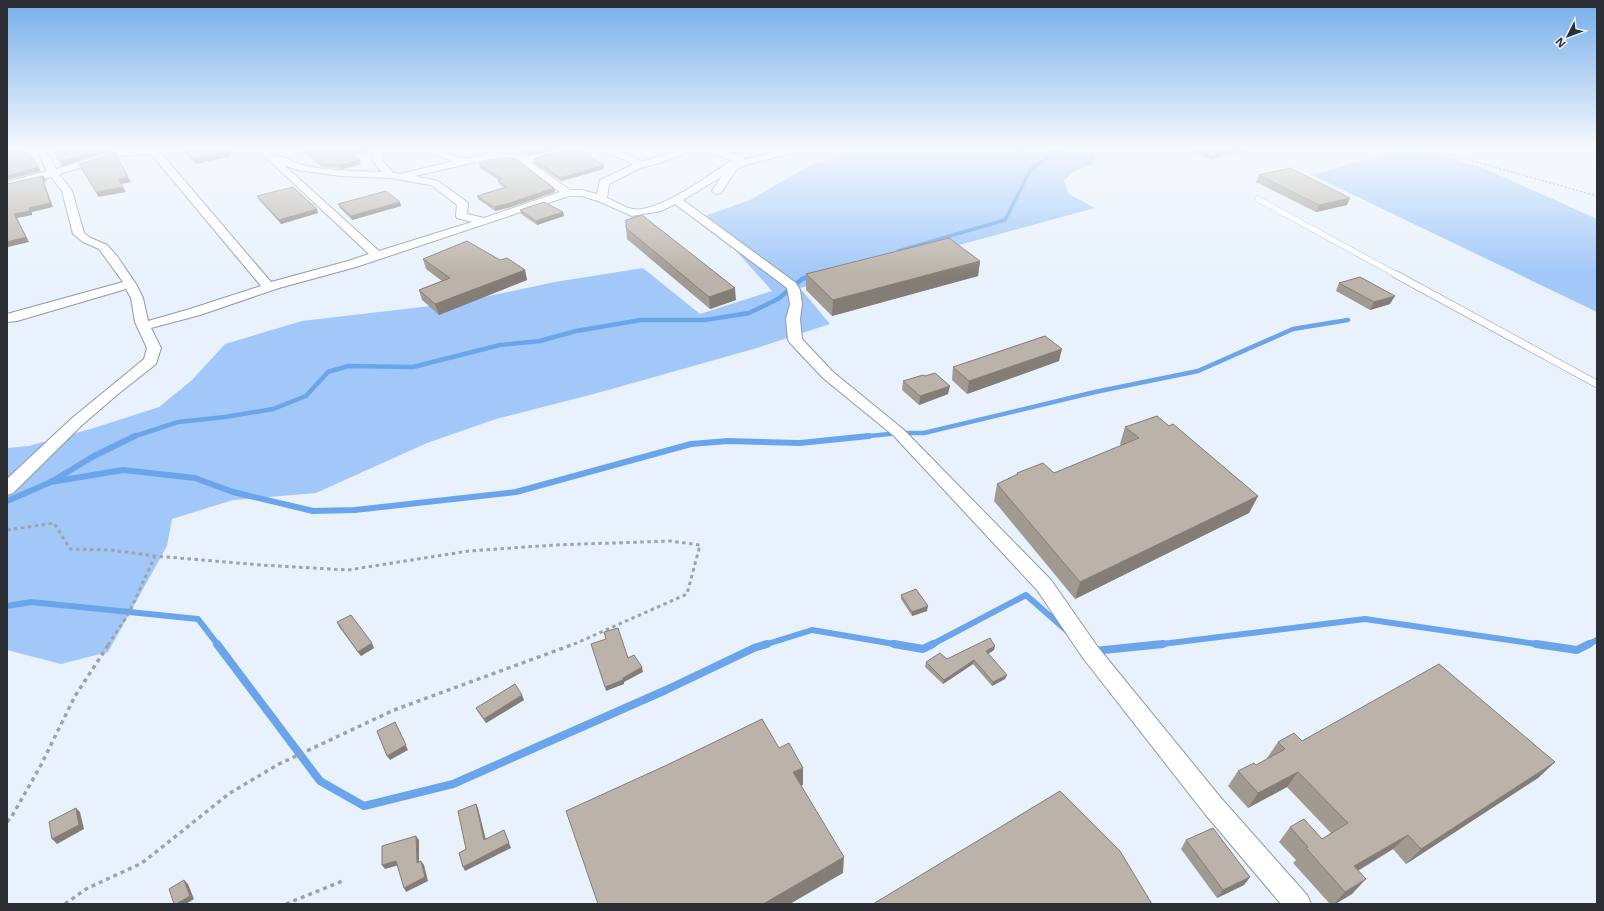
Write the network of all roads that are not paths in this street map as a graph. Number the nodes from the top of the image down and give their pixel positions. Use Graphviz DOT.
graph roads {
  1 [pos="67,191"];
  2 [pos="187,191"];
  3 [pos="306,191"];
  4 [pos="444,191"];
  5 [pos="565,191"];
  6 [pos="603,191"];
  7 [pos="692,191"];
  8 [pos="568,193"];
  9 [pos="602,199"];
  10 [pos="1258,199"];
  11 [pos="676,200"];
  12 [pos="485,222"];
  13 [pos="376,255"];
  14 [pos="130,284"];
  15 [pos="269,287"];
  16 [pos="7,318"];
  17 [pos="144,326"];
  18 [pos="1597,384"];
  19 [pos="7,489"];
  20 [pos="1298,904"];
  1 -- 14 [label="street"];
  2 -- 15 [label="street"];
  3 -- 13 [label="street"];
  4 -- 12 [label="street"];
  5 -- 8 [label="street"];
  6 -- 9 [label="street"];
  7 -- 11 [label="street"];
  8 -- 9 [label="street"];
  8 -- 12 [label="street"];
  9 -- 11 [label="street"];
  10 -- 18 [label="lane"];
  11 -- 20 [label="street"];
  12 -- 13 [label="street"];
  13 -- 15 [label="street"];
  14 -- 16 [label="street"];
  14 -- 17 [label="street"];
  15 -- 17 [label="street"];
  17 -- 19 [label="street"];
}
